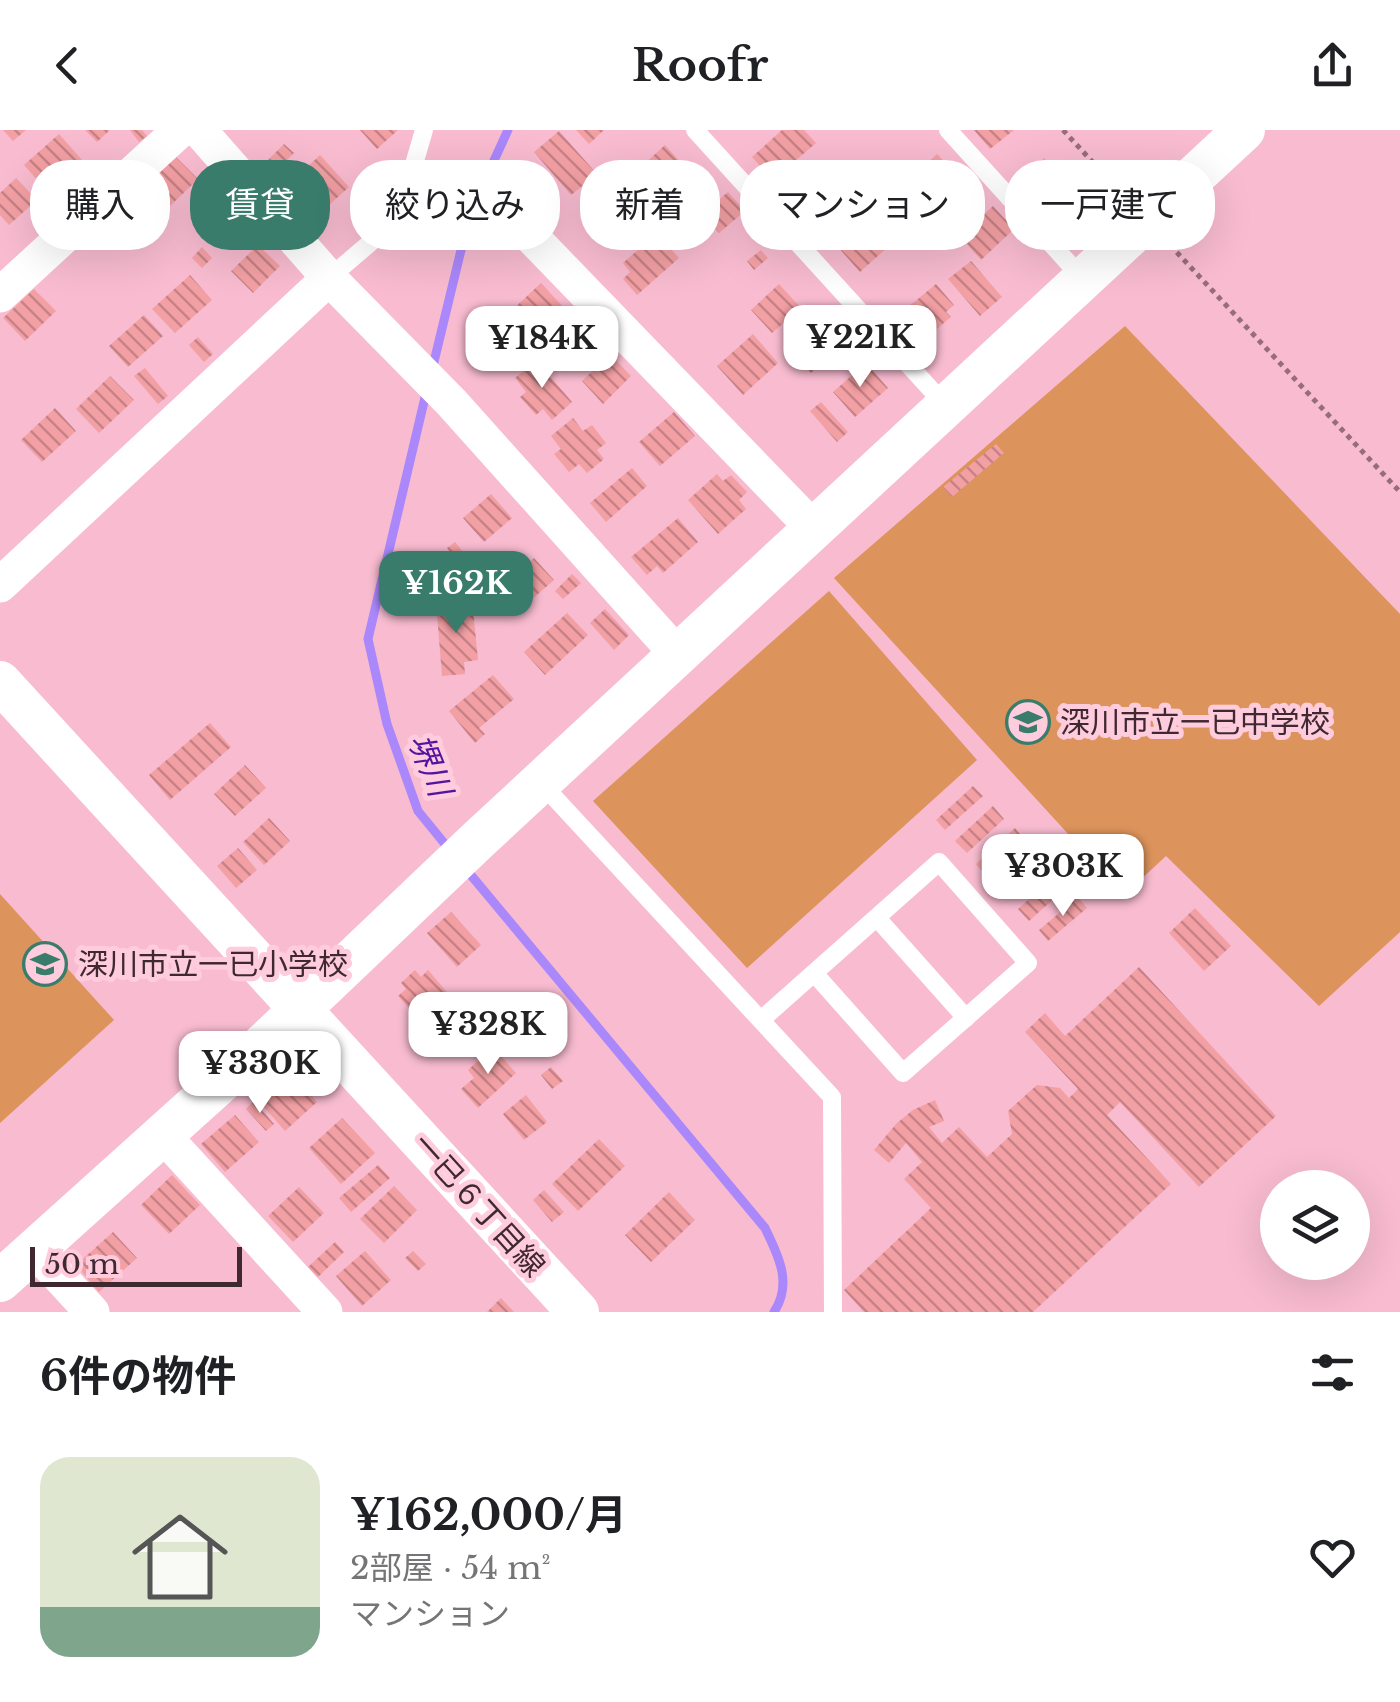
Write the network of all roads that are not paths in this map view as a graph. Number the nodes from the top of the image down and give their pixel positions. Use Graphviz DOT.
graph roads {
  1 [pos="180,130"];
  2 [pos="199,130"];
  3 [pos="424,130"];
  4 [pos="695,130"];
  5 [pos="948,130"];
  6 [pos="1244,130"];
  7 [pos="544,250"];
  8 [pos="329,278"];
  9 [pos="1083,280"];
  10 [pos="0,295"];
  11 [pos="946,406"];
  12 [pos="814,529"];
  13 [pos="0,586"];
  14 [pos="678,655"];
  15 [pos="0,682"];
  16 [pos="541,782"];
  17 [pos="877,918"];
  18 [pos="814,973"];
  19 [pos="300,1009"];
  20 [pos="966,1018"];
  21 [pos="761,1020"];
  22 [pos="160,1133"];
  23 [pos="34,1249"];
  24 [pos="0,1280"];
  25 [pos="92,1312"];
  26 [pos="326,1312"];
  27 [pos="578,1312"];
  28 [pos="833,1312"];
  1 -- 10 [label="street"];
  2 -- 8 [label="street"];
  3 -- 8 [label="lane"];
  4 -- 11 [label="lane"];
  5 -- 9 [label="lane"];
  6 -- 9 [label="street"];
  7 -- 12 [label="street"];
  8 -- 13 [label="street"];
  8 -- 14 [label="street"];
  9 -- 11 [label="street"];
  11 -- 12 [label="street"];
  12 -- 14 [label="street"];
  14 -- 16 [label="street"];
  15 -- 19 [label="street, 一已６丁目線"];
  16 -- 19 [label="street"];
  16 -- 21 [label="lane"];
  17 -- 18 [label="lane"];
  17 -- 20 [label="lane"];
  17 -- 20 [label="lane"];
  18 -- 20 [label="lane"];
  18 -- 21 [label="lane"];
  19 -- 22 [label="street"];
  19 -- 27 [label="street, 一已６丁目線"];
  21 -- 28 [label="lane"];
  22 -- 23 [label="street"];
  22 -- 26 [label="street"];
  23 -- 24 [label="street"];
  23 -- 25 [label="street"];
}
